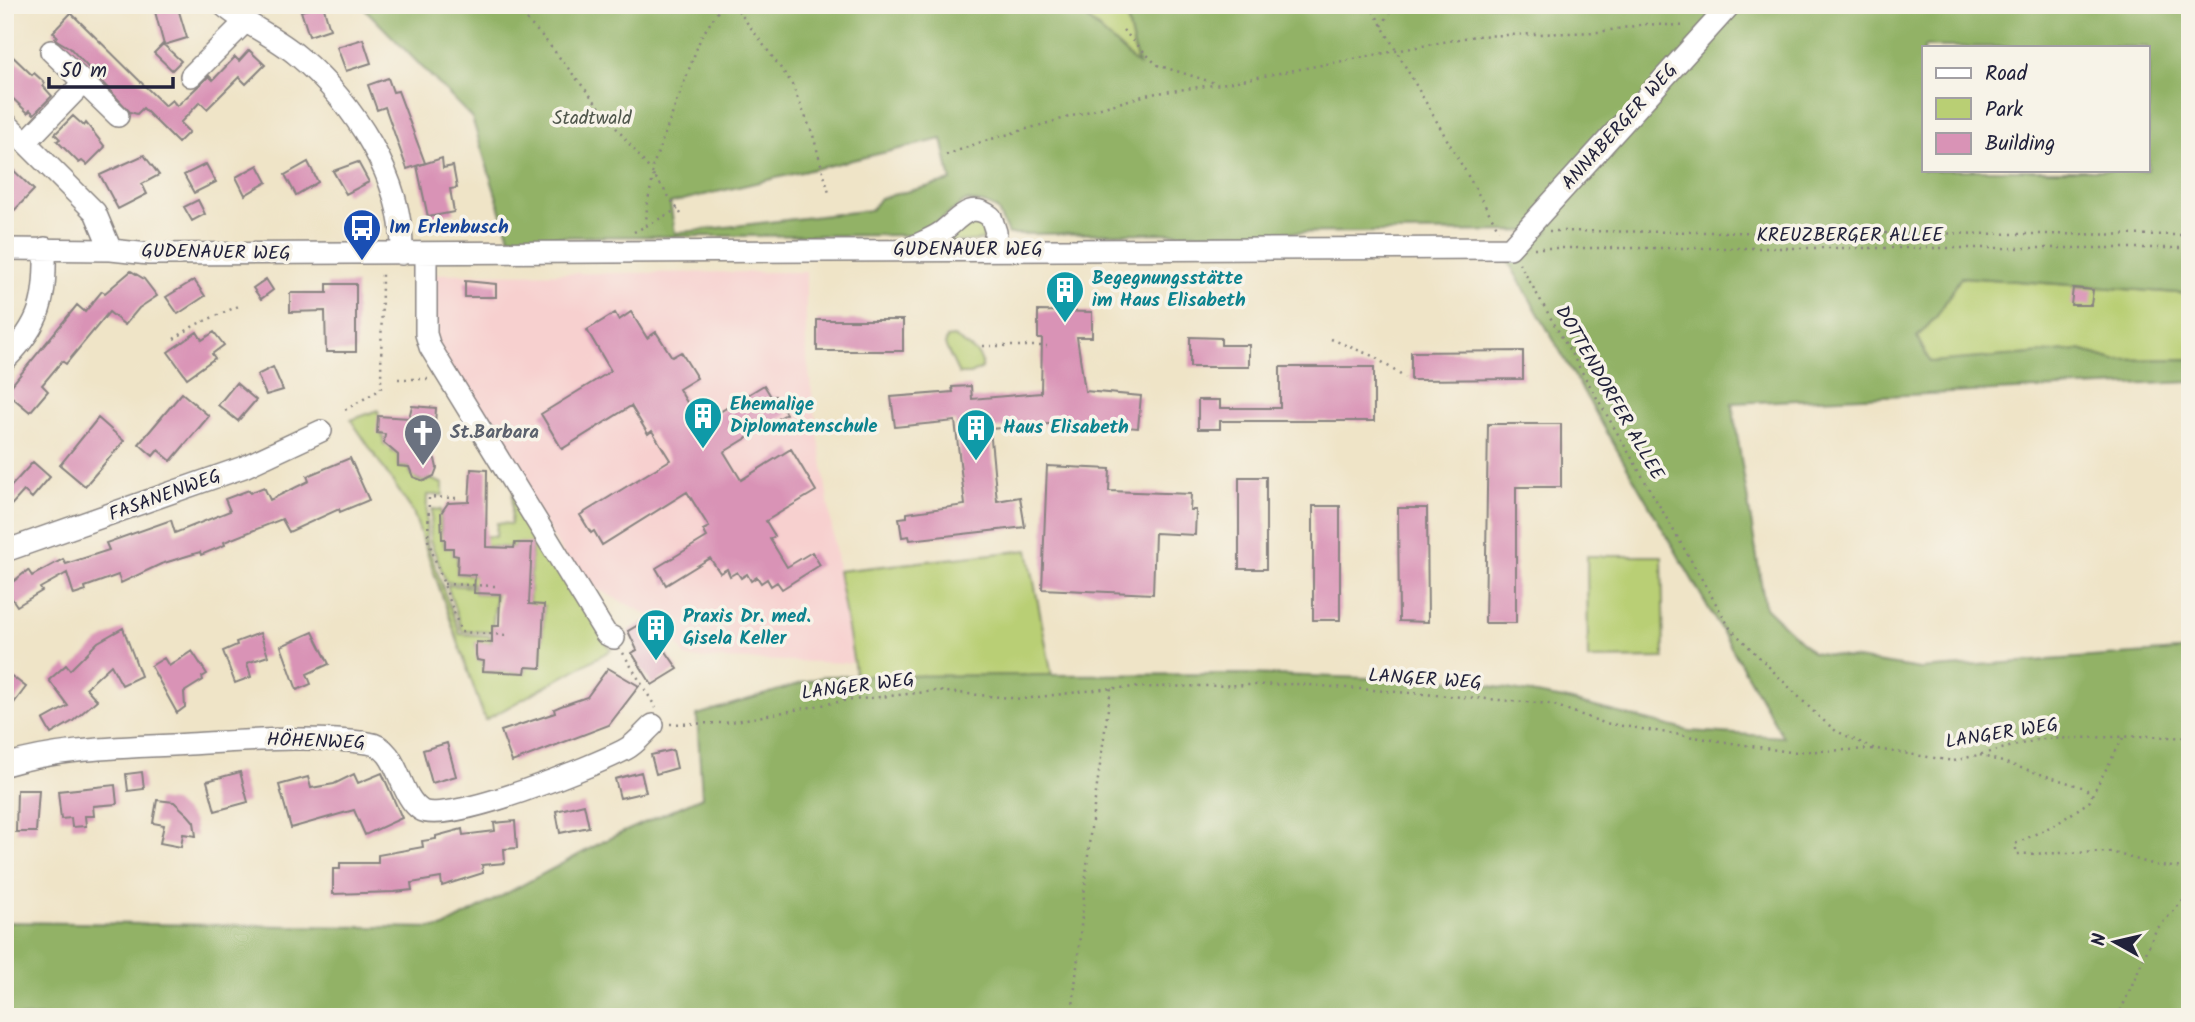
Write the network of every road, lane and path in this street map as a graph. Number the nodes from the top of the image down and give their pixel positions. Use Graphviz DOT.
graph roads {
  1 [pos="223,5"];
  2 [pos="512,5"];
  3 [pos="722,5"];
  4 [pos="734,5"];
  5 [pos="1370,5"];
  6 [pos="1394,5"];
  7 [pos="1730,5"];
  8 [pos="244,23"];
  9 [pos="1382,26"];
  10 [pos="1710,27"];
  11 [pos="1123,30"];
  12 [pos="51,51"];
  13 [pos="1396,53"];
  14 [pos="191,76"];
  15 [pos="83,83"];
  16 [pos="1221,85"];
  17 [pos="118,116"];
  18 [pos="5,122"];
  19 [pos="26,142"];
  20 [pos="946,155"];
  21 [pos="652,172"];
  22 [pos="829,193"];
  23 [pos="678,209"];
  24 [pos="681,214"];
  25 [pos="646,226"];
  26 [pos="1525,231"];
  27 [pos="2190,235"];
  28 [pos="627,236"];
  29 [pos="5,248"];
  30 [pos="45,248"];
  31 [pos="1510,248"];
  32 [pos="2190,248"];
  33 [pos="111,250"];
  34 [pos="903,250"];
  35 [pos="992,250"];
  36 [pos="392,254"];
  37 [pos="426,254"];
  38 [pos="241,304"];
  39 [pos="174,339"];
  40 [pos="1331,339"];
  41 [pos="983,346"];
  42 [pos="1047,346"];
  43 [pos="5,360"];
  44 [pos="398,379"];
  45 [pos="449,379"];
  46 [pos="1405,379"];
  47 [pos="345,410"];
  48 [pos="321,431"];
  49 [pos="456,498"];
  50 [pos="5,551"];
  51 [pos="444,584"];
  52 [pos="496,586"];
  53 [pos="507,635"];
  54 [pos="614,638"];
  55 [pos="1111,688"];
  56 [pos="653,725"];
  57 [pos="2124,736"];
  58 [pos="2190,738"];
  59 [pos="1876,749"];
  60 [pos="1979,755"];
  61 [pos="5,765"];
  62 [pos="2092,795"];
  63 [pos="2190,868"];
  64 [pos="2190,893"];
  65 [pos="1072,1017"];
  66 [pos="2119,1017"];
  1 -- 8 [label="street"];
  2 -- 21 [label="path"];
  3 -- 21 [label="path"];
  4 -- 22 [label="path"];
  5 -- 9 [label="path, DOTTENDORFER ALLEE"];
  6 -- 9 [label="path"];
  7 -- 10 [label="street, ANNABERGER WEG"];
  8 -- 14 [label="street"];
  8 -- 36 [label="street"];
  9 -- 13 [label="path, DOTTENDORFER ALLEE"];
  10 -- 13 [label="path"];
  10 -- 26 [label="street, ANNABERGER WEG"];
  11 -- 16 [label="path"];
  12 -- 15 [label="street"];
  13 -- 16 [label="path"];
  13 -- 31 [label="path, DOTTENDORFER ALLEE"];
  15 -- 17 [label="street"];
  15 -- 19 [label="street"];
  16 -- 20 [label="path"];
  18 -- 19 [label="street"];
  19 -- 33 [label="street"];
  21 -- 23 [label="path"];
  21 -- 25 [label="path"];
  23 -- 24 [label="path"];
  23 -- 25 [label="path"];
  25 -- 28 [label="path"];
  26 -- 27 [label="path"];
  26 -- 31 [label="street, ANNABERGER WEG"];
  29 -- 30 [label="street, GUDENAUER WEG"];
  30 -- 33 [label="street, GUDENAUER WEG"];
  30 -- 43 [label="street"];
  31 -- 32 [label="path, KREUZBERGER ALLEE"];
  31 -- 35 [label="street, GUDENAUER WEG"];
  31 -- 59 [label="path, DOTTENDORFER ALLEE"];
  33 -- 36 [label="street, GUDENAUER WEG"];
  34 -- 35 [label="street, GUDENAUER WEG"];
  34 -- 35 [label="street"];
  34 -- 37 [label="street, GUDENAUER WEG"];
  36 -- 37 [label="street, GUDENAUER WEG"];
  36 -- 47 [label="path"];
  37 -- 45 [label="street"];
  38 -- 39 [label="path"];
  40 -- 46 [label="path"];
  41 -- 42 [label="path"];
  44 -- 45 [label="path"];
  45 -- 54 [label="street"];
  48 -- 50 [label="street, FASANENWEG"];
  49 -- 51 [label="path"];
  51 -- 52 [label="path"];
  51 -- 53 [label="path"];
  54 -- 56 [label="path"];
  55 -- 56 [label="path, LANGER WEG"];
  55 -- 59 [label="path, LANGER WEG"];
  55 -- 65 [label="path"];
  56 -- 61 [label="street, HÖHENWEG"];
  57 -- 58 [label="path, LANGER WEG"];
  57 -- 60 [label="path, LANGER WEG"];
  57 -- 62 [label="path"];
  59 -- 60 [label="path, LANGER WEG"];
  60 -- 62 [label="path"];
  62 -- 63 [label="path"];
  64 -- 66 [label="path"];
}
